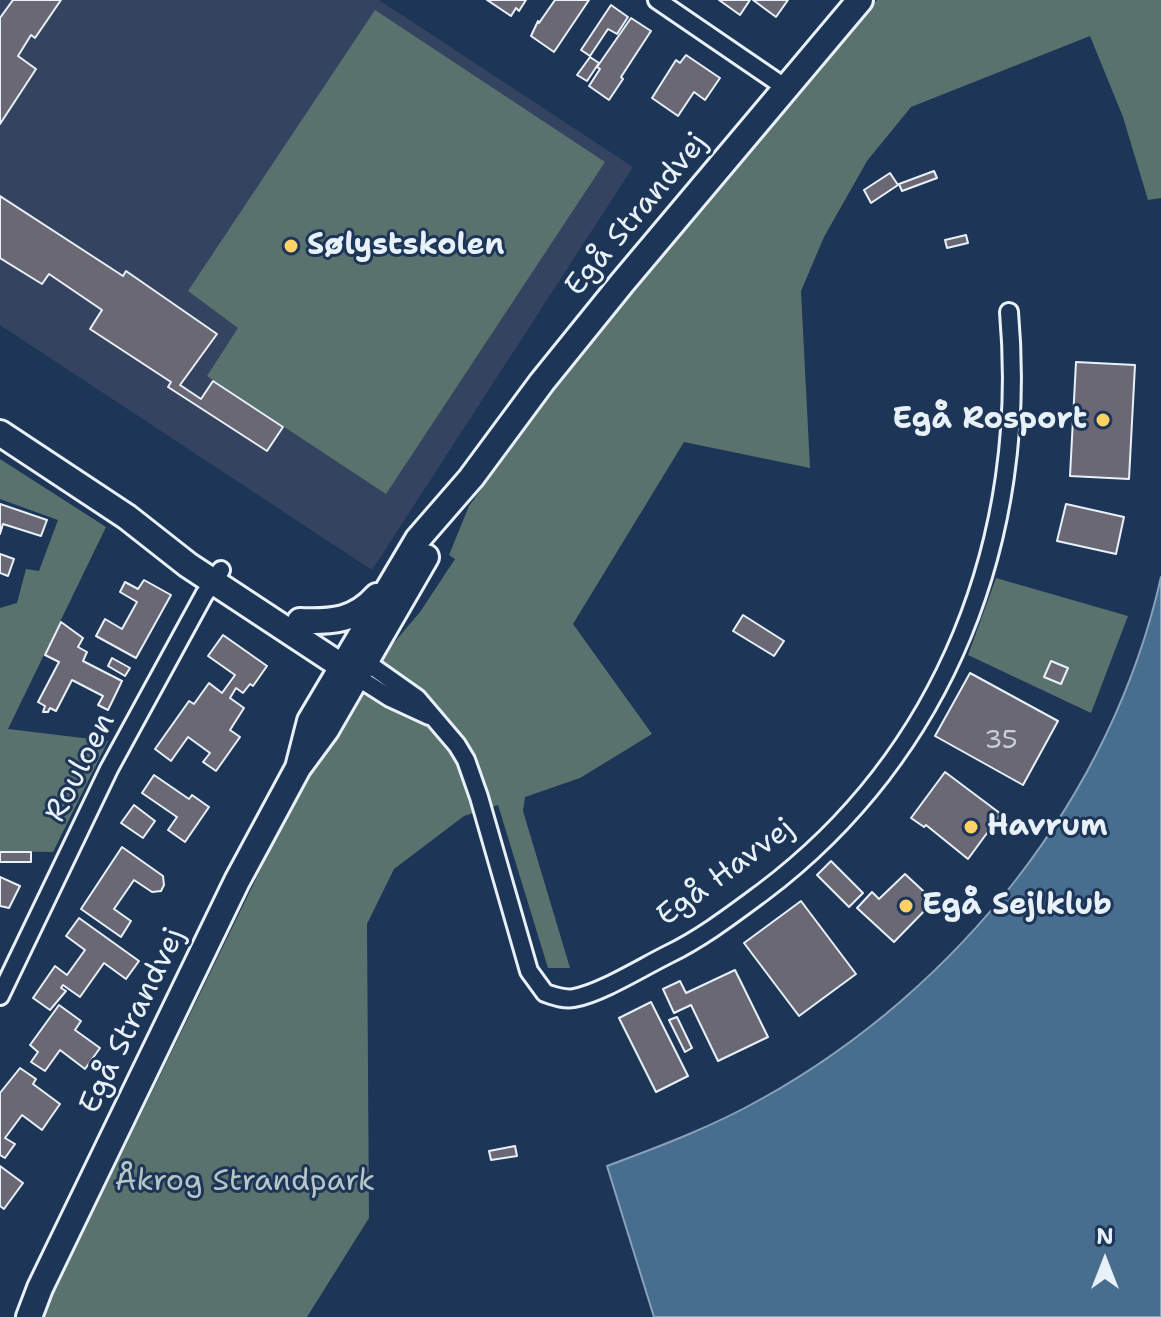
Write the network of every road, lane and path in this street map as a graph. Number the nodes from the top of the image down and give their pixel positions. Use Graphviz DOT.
graph roads {
  1 [pos="657,0"];
  2 [pos="860,0"];
  3 [pos="786,88"];
  4 [pos="1009,312"];
  5 [pos="0,433"];
  6 [pos="471,478"];
  7 [pos="400,570"];
  8 [pos="217,576"];
  9 [pos="300,621"];
  10 [pos="353,664"];
  11 [pos="0,996"];
  12 [pos="27,1313"];
  1 -- 3 [label="street"];
  2 -- 3 [label="street, Egå Strandvej"];
  3 -- 6 [label="street, Egå Strandvej"];
  4 -- 10 [label="street, Egå Havvej"];
  5 -- 8 [label="street, Egå Havvej"];
  6 -- 7 [label="street, Egå Strandvej"];
  6 -- 10 [label="street, Egå Strandvej"];
  7 -- 9 [label="street"];
  7 -- 10 [label="street, Egå Strandvej"];
  8 -- 9 [label="street, Egå Havvej"];
  8 -- 10 [label="street, Egå Havvej"];
  8 -- 11 [label="street, Rouloen"];
  9 -- 10 [label="street, Egå Havvej"];
  10 -- 12 [label="street, Egå Strandvej"];
}
